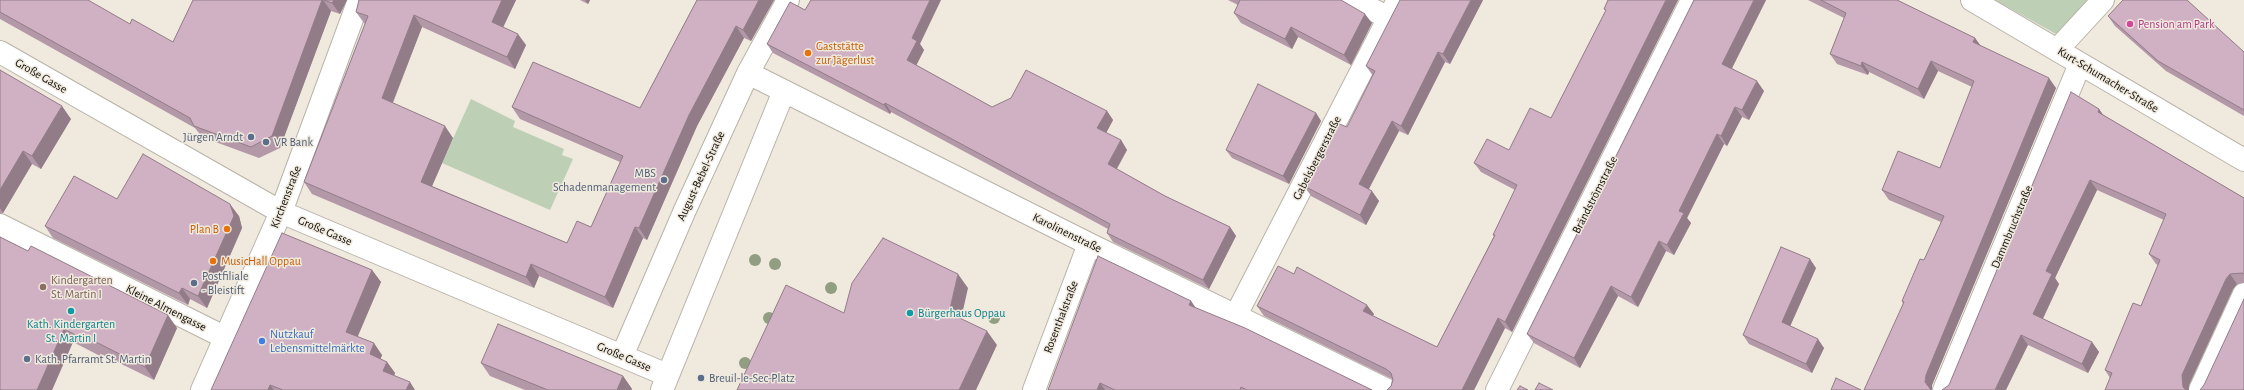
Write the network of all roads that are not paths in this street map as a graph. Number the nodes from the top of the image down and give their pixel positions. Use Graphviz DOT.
graph roads {
  1 [pos="360,0"];
  2 [pos="788,0"];
  3 [pos="1353,0"];
  4 [pos="1692,0"];
  5 [pos="1972,0"];
  6 [pos="2103,0"];
  7 [pos="1393,9"];
  8 [pos="2058,50"];
  9 [pos="0,52"];
  10 [pos="2080,64"];
  11 [pos="748,73"];
  12 [pos="784,91"];
  13 [pos="2244,160"];
  14 [pos="281,212"];
  15 [pos="0,225"];
  16 [pos="1089,244"];
  17 [pos="2244,294"];
  18 [pos="1236,315"];
  19 [pos="226,338"];
  20 [pos="622,356"];
  21 [pos="664,383"];
  22 [pos="202,390"];
  23 [pos="1034,390"];
  24 [pos="1387,390"];
  25 [pos="1497,390"];
  26 [pos="1944,390"];
  27 [pos="2200,390"];
  1 -- 14 [label="street, Kirchenstraße"];
  2 -- 11 [label="street, August-Bebel-Straße"];
  3 -- 7 [label="street"];
  4 -- 25 [label="street, Brändströmstraße"];
  5 -- 8 [label="street, Kurt-Schumacher-Straße"];
  6 -- 8 [label="street"];
  7 -- 18 [label="street, Gabelsbergerstraße"];
  8 -- 10 [label="street, Kurt-Schumacher-Straße"];
  9 -- 14 [label="street, Große Gasse"];
  10 -- 13 [label="street, Kurt-Schumacher-Straße"];
  10 -- 26 [label="street, Dammbruchstraße"];
  11 -- 12 [label="street, Karolinenstraße"];
  11 -- 20 [label="street, August-Bebel-Straße"];
  12 -- 16 [label="street, Karolinenstraße"];
  12 -- 21 [label="street"];
  14 -- 19 [label="street, Kirchenstraße"];
  14 -- 20 [label="street, Große Gasse"];
  15 -- 19 [label="street, Kleine Almengasse"];
  16 -- 18 [label="street, Karolinenstraße"];
  16 -- 23 [label="street, Rosenthalstraße"];
  17 -- 27 [label="street"];
  18 -- 24 [label="street, Karolinenstraße"];
  19 -- 22 [label="street, Kirchenstraße"];
  20 -- 21 [label="street, Große Gasse"];
}
